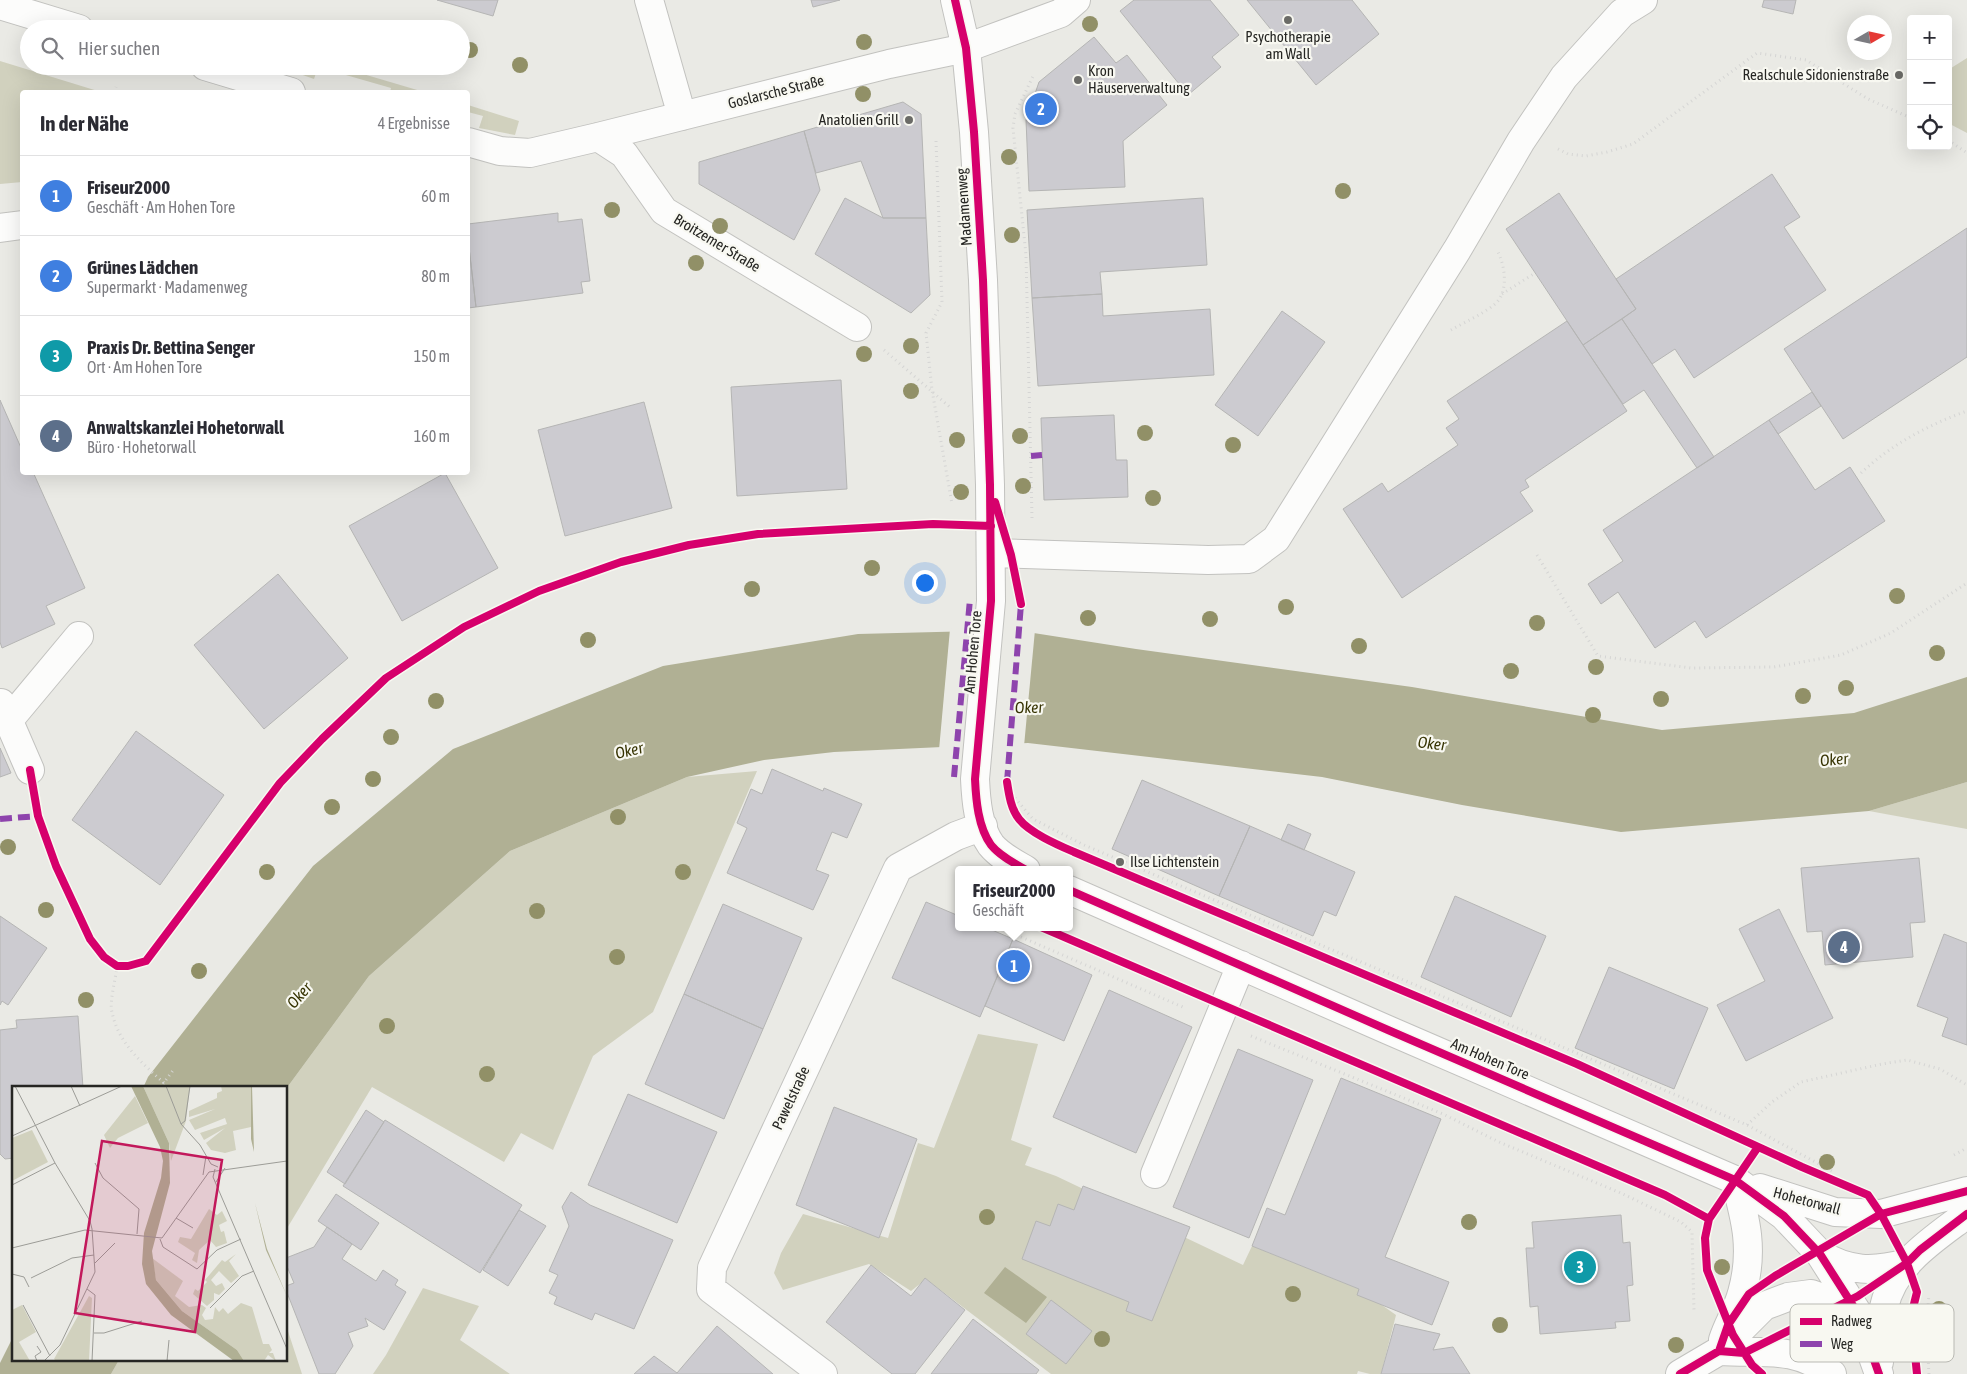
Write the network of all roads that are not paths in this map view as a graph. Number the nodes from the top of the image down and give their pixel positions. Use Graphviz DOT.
graph roads {
  1 [pos="649,0"];
  2 [pos="955,0"];
  3 [pos="1076,0"];
  4 [pos="1642,0"];
  5 [pos="0,5"];
  6 [pos="49,20"];
  7 [pos="966,48"];
  8 [pos="235,75"];
  9 [pos="284,90"];
  10 [pos="682,116"];
  11 [pos="598,137"];
  12 [pos="470,143"];
  13 [pos="20,225"];
  14 [pos="0,228"];
  15 [pos="857,326"];
  16 [pos="988,414"];
  17 [pos="992,553"];
  18 [pos="79,636"];
  19 [pos="4,711"];
  20 [pos="30,770"];
  21 [pos="983,826"];
  22 [pos="1019,866"];
  23 [pos="1073,892"];
  24 [pos="1241,965"];
  25 [pos="1155,1174"];
  26 [pos="1743,1186"];
  27 [pos="1967,1192"];
  28 [pos="1967,1214"];
  29 [pos="1820,1254"];
  30 [pos="1907,1263"];
  31 [pos="1839,1304"];
  32 [pos="1852,1304"];
  33 [pos="1885,1304"];
  34 [pos="1719,1351"];
  35 [pos="1790,1354"];
  36 [pos="1814,1362"];
  37 [pos="823,1374"];
  38 [pos="1680,1374"];
  39 [pos="1832,1374"];
  1 -- 10 [label="street"];
  2 -- 7 [label="street, Madamenweg"];
  3 -- 7 [label="street, Goslarsche Straße"];
  4 -- 17 [label="street"];
  5 -- 6 [label="street"];
  7 -- 10 [label="street, Goslarsche Straße"];
  7 -- 16 [label="street, Madamenweg"];
  8 -- 9 [label="street"];
  10 -- 11 [label="street, Goslarsche Straße"];
  11 -- 12 [label="street, Goslarsche Straße"];
  11 -- 15 [label="street, Broitzemer Straße"];
  13 -- 14 [label="street"];
  16 -- 17 [label="street, Am Hohen Tore"];
  17 -- 21 [label="street, Am Hohen Tore"];
  18 -- 19 [label="street"];
  19 -- 20 [label="street"];
  21 -- 22 [label="street, Am Hohen Tore"];
  21 -- 37 [label="street, Pawelstraße"];
  23 -- 24 [label="street, Am Hohen Tore"];
  24 -- 25 [label="street"];
  24 -- 26 [label="street, Am Hohen Tore"];
  26 -- 27 [label="street, Hohetorwall"];
  26 -- 29 [label="street, Am Hohen Tore"];
  26 -- 34 [label="street"];
  28 -- 30 [label="street"];
  29 -- 30 [label="street"];
  29 -- 32 [label="street, Am Hohen Tore"];
  30 -- 33 [label="street"];
  31 -- 34 [label="street"];
  34 -- 35 [label="street"];
  34 -- 38 [label="street"];
  36 -- 39 [label="street"];
}
